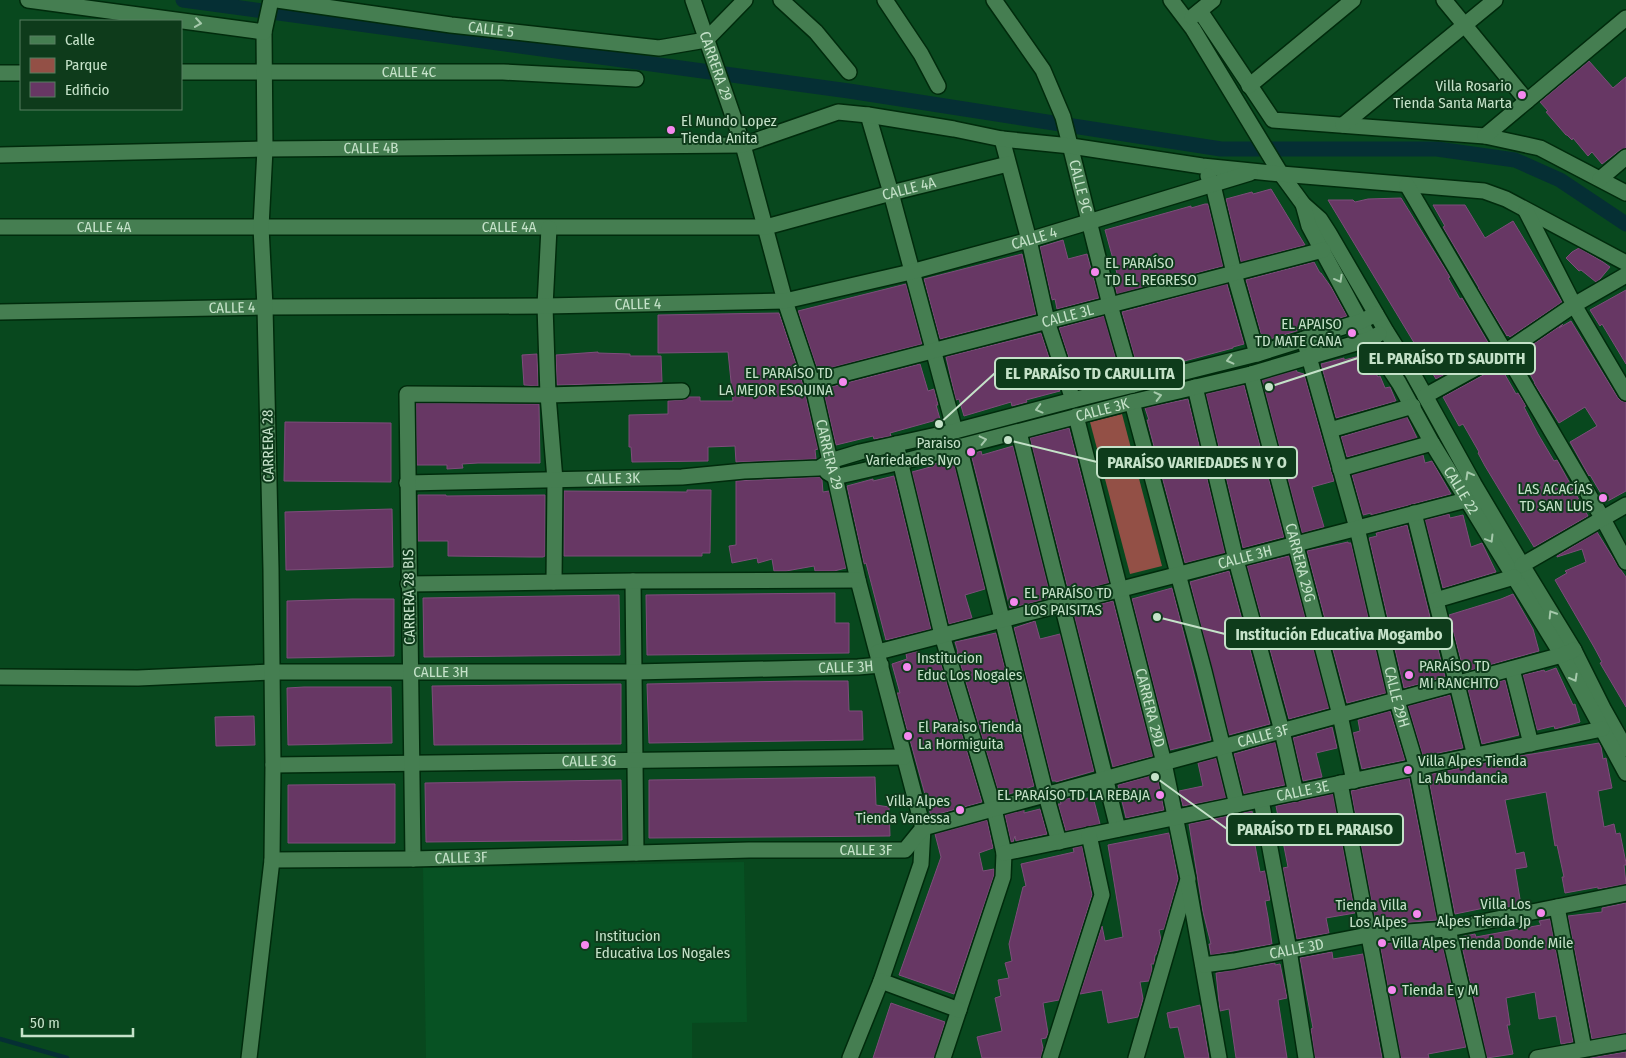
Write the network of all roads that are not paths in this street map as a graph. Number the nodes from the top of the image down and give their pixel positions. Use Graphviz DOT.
graph roads {
  1 [pos="28,0"];
  2 [pos="693,0"];
  3 [pos="744,0"];
  4 [pos="780,0"];
  5 [pos="885,0"];
  6 [pos="994,0"];
  7 [pos="1171,0"];
  8 [pos="1213,0"];
  9 [pos="1354,0"];
  10 [pos="1444,0"];
  11 [pos="1495,0"];
  12 [pos="1200,11"];
  13 [pos="270,12"];
  14 [pos="1626,18"];
  15 [pos="1187,21"];
  16 [pos="1465,25"];
  17 [pos="706,40"];
  18 [pos="266,71"];
  19 [pos="182,72"];
  20 [pos="849,72"];
  21 [pos="0,73"];
  22 [pos="20,73"];
  23 [pos="636,79"];
  24 [pos="938,86"];
  25 [pos="1249,86"];
  26 [pos="1527,101"];
  27 [pos="868,115"];
  28 [pos="1344,125"];
  29 [pos="1485,136"];
  30 [pos="1002,139"];
  31 [pos="1069,141"];
  32 [pos="744,145"];
  33 [pos="265,149"];
  34 [pos="0,155"];
  35 [pos="1626,157"];
  36 [pos="1008,164"];
  37 [pos="1202,166"];
  38 [pos="1256,172"];
  39 [pos="1281,174"];
  40 [pos="1600,179"];
  41 [pos="1212,185"];
  42 [pos="1407,185"];
  43 [pos="891,193"];
  44 [pos="1626,193"];
  45 [pos="1303,204"];
  46 [pos="1526,210"];
  47 [pos="1089,221"];
  48 [pos="0,227"];
  49 [pos="262,227"];
  50 [pos="766,227"];
  51 [pos="548,228"];
  52 [pos="1029,240"];
  53 [pos="1323,250"];
  54 [pos="1626,263"];
  55 [pos="911,272"];
  56 [pos="1234,273"];
  57 [pos="1626,275"];
  58 [pos="785,301"];
  59 [pos="1110,305"];
  60 [pos="1574,305"];
  61 [pos="545,306"];
  62 [pos="266,307"];
  63 [pos="0,312"];
  64 [pos="1376,314"];
  65 [pos="1047,321"];
  66 [pos="1362,321"];
  67 [pos="1386,331"];
  68 [pos="1370,338"];
  69 [pos="1304,339"];
  70 [pos="932,351"];
  71 [pos="1505,352"];
  72 [pos="1257,354"];
  73 [pos="1308,358"];
  74 [pos="1251,374"];
  75 [pos="812,382"];
  76 [pos="1133,385"];
  77 [pos="1195,387"];
  78 [pos="682,391"];
  79 [pos="1626,393"];
  80 [pos="548,396"];
  81 [pos="1425,396"];
  82 [pos="1073,400"];
  83 [pos="1132,402"];
  84 [pos="1412,406"];
  85 [pos="1076,416"];
  86 [pos="1330,430"];
  87 [pos="1019,432"];
  88 [pos="957,438"];
  89 [pos="1432,443"];
  90 [pos="896,444"];
  91 [pos="901,462"];
  92 [pos="824,465"];
  93 [pos="1340,469"];
  94 [pos="835,476"];
  95 [pos="554,480"];
  96 [pos="408,483"];
  97 [pos="1466,500"];
  98 [pos="1626,505"];
  99 [pos="1414,513"];
  100 [pos="1603,519"];
  101 [pos="1357,528"];
  102 [pos="1296,544"];
  103 [pos="1236,560"];
  104 [pos="1626,562"];
  105 [pos="1518,571"];
  106 [pos="1177,575"];
  107 [pos="858,580"];
  108 [pos="633,581"];
  109 [pos="554,582"];
  110 [pos="408,584"];
  111 [pos="1120,590"];
  112 [pos="1436,600"];
  113 [pos="1062,604"];
  114 [pos="1002,620"];
  115 [pos="942,635"];
  116 [pos="1568,652"];
  117 [pos="879,659"];
  118 [pos="1512,669"];
  119 [pos="272,672"];
  120 [pos="410,672"];
  121 [pos="634,672"];
  122 [pos="0,677"];
  123 [pos="1457,684"];
  124 [pos="1397,701"];
  125 [pos="1340,715"];
  126 [pos="1602,729"];
  127 [pos="1282,731"];
  128 [pos="1531,744"];
  129 [pos="1224,747"];
  130 [pos="1626,749"];
  131 [pos="1475,756"];
  132 [pos="904,757"];
  133 [pos="634,760"];
  134 [pos="1164,763"];
  135 [pos="412,764"];
  136 [pos="273,765"];
  137 [pos="1417,768"];
  138 [pos="1626,773"];
  139 [pos="1106,779"];
  140 [pos="1347,782"];
  141 [pos="1296,793"];
  142 [pos="1046,795"];
  143 [pos="1261,800"];
  144 [pos="1237,805"];
  145 [pos="994,809"];
  146 [pos="1175,818"];
  147 [pos="923,828"];
  148 [pos="1118,830"];
  149 [pos="1089,836"];
  150 [pos="1059,842"];
  151 [pos="636,853"];
  152 [pos="1004,853"];
  153 [pos="413,859"];
  154 [pos="272,860"];
  155 [pos="1188,879"];
  156 [pos="1626,893"];
  157 [pos="1557,907"];
  158 [pos="1448,929"];
  159 [pos="1368,935"];
  160 [pos="1288,950"];
  161 [pos="1203,965"];
  162 [pos="881,981"];
  163 [pos="959,1010"];
  164 [pos="1626,1042"];
  165 [pos="1584,1049"];
  166 [pos="249,1058"];
  167 [pos="850,1058"];
  168 [pos="943,1058"];
  169 [pos="1050,1058"];
  170 [pos="1136,1058"];
  171 [pos="1219,1058"];
  172 [pos="1306,1058"];
  173 [pos="1392,1058"];
  174 [pos="1478,1058"];
  175 [pos="1537,1058"];
  1 -- 13 [label="street, CALLE 5, one-way"];
  2 -- 17 [label="street, CARRERA 29"];
  3 -- 17 [label="street"];
  4 -- 20 [label="street"];
  5 -- 24 [label="street"];
  6 -- 31 [label="street, CALLE 9C"];
  7 -- 15 [label="street, CALLE 22"];
  8 -- 12 [label="street"];
  9 -- 25 [label="street"];
  10 -- 16 [label="street"];
  11 -- 16 [label="street"];
  12 -- 15 [label="street"];
  12 -- 25 [label="street"];
  13 -- 17 [label="street, CALLE 5"];
  13 -- 18 [label="street, CARRERA 28"];
  14 -- 26 [label="street"];
  15 -- 39 [label="street, CALLE 22"];
  16 -- 26 [label="street"];
  16 -- 28 [label="street"];
  17 -- 32 [label="street, CARRERA 29"];
  18 -- 19 [label="street, CALLE 4C"];
  18 -- 23 [label="street, CALLE 4C"];
  18 -- 33 [label="street, CARRERA 28"];
  21 -- 22 [label="street"];
  25 -- 28 [label="street"];
  26 -- 29 [label="street"];
  27 -- 30 [label="street, CALLE 4"];
  27 -- 32 [label="street, CALLE 4"];
  27 -- 43 [label="street"];
  28 -- 29 [label="street"];
  29 -- 40 [label="street"];
  30 -- 31 [label="street, CALLE 4"];
  30 -- 36 [label="street"];
  31 -- 37 [label="street, CALLE 4"];
  31 -- 47 [label="street, CALLE 9C"];
  32 -- 33 [label="street, CALLE 4B"];
  32 -- 50 [label="street, CARRERA 29"];
  33 -- 34 [label="street, CALLE 4B"];
  33 -- 49 [label="street, CARRERA 28"];
  35 -- 40 [label="street"];
  36 -- 43 [label="street, CALLE 4A"];
  36 -- 52 [label="street"];
  37 -- 38 [label="street, CALLE 4"];
  37 -- 41 [label="street"];
  38 -- 39 [label="street, CALLE 4"];
  38 -- 41 [label="street, CALLE 4"];
  39 -- 42 [label="street, CALLE 4"];
  39 -- 45 [label="street, CALLE 22"];
  40 -- 44 [label="street"];
  41 -- 47 [label="street, CALLE 4"];
  41 -- 56 [label="street"];
  42 -- 46 [label="street, CALLE 4"];
  42 -- 71 [label="street"];
  43 -- 50 [label="street, CALLE 4A"];
  43 -- 55 [label="street"];
  45 -- 53 [label="street, CALLE 22"];
  45 -- 64 [label="street, CALLE 22"];
  46 -- 54 [label="street, CALLE 4"];
  46 -- 60 [label="street"];
  47 -- 52 [label="street, CALLE 4"];
  47 -- 59 [label="street, CALLE 9C"];
  48 -- 49 [label="street, CALLE 4A"];
  49 -- 51 [label="street, CALLE 4A"];
  49 -- 62 [label="street, CARRERA 28"];
  50 -- 51 [label="street, CALLE 4A"];
  50 -- 58 [label="street, CARRERA 29"];
  51 -- 61 [label="street"];
  52 -- 55 [label="street, CALLE 4"];
  52 -- 65 [label="street"];
  53 -- 56 [label="street, CALLE 3L"];
  53 -- 66 [label="street, CALLE 22, one-way"];
  55 -- 58 [label="street, CALLE 4"];
  55 -- 70 [label="street"];
  56 -- 59 [label="street, CALLE 3L"];
  56 -- 72 [label="street"];
  57 -- 60 [label="street"];
  58 -- 61 [label="street, CALLE 4"];
  58 -- 75 [label="street, CARRERA 29"];
  59 -- 65 [label="street, CALLE 3L"];
  59 -- 76 [label="street, CALLE 9C"];
  60 -- 71 [label="street"];
  60 -- 79 [label="street"];
  61 -- 62 [label="street, CALLE 4"];
  61 -- 80 [label="street"];
  62 -- 63 [label="street, CALLE 4"];
  62 -- 119 [label="street, CARRERA 28"];
  64 -- 66 [label="street, CALLE 3K"];
  64 -- 67 [label="street, CALLE 22"];
  65 -- 70 [label="street, CALLE 3L"];
  65 -- 82 [label="street"];
  66 -- 68 [label="street, CALLE 22"];
  66 -- 69 [label="street, CALLE 3K"];
  67 -- 68 [label="street, CALLE 3K"];
  67 -- 81 [label="street, CALLE 22"];
  68 -- 73 [label="street, CALLE 3K"];
  68 -- 84 [label="street, CALLE 22"];
  69 -- 72 [label="street, CALLE 3K"];
  69 -- 73 [label="street, CALLE 29H"];
  70 -- 75 [label="street, CALLE 3L"];
  70 -- 88 [label="street"];
  71 -- 81 [label="street"];
  71 -- 100 [label="street"];
  72 -- 76 [label="street, CALLE 3K, one-way"];
  73 -- 74 [label="street, CALLE 3K"];
  73 -- 86 [label="street, CALLE 29H"];
  74 -- 77 [label="street, CALLE 3K"];
  74 -- 102 [label="street, CARRERA 29G"];
  75 -- 92 [label="street, CARRERA 29"];
  76 -- 82 [label="street, CALLE 3K"];
  83 -- 77 [label="street, CALLE 3K, one-way"];
  77 -- 103 [label="street"];
  78 -- 80 [label="street"];
  80 -- 95 [label="street"];
  80 -- 96 [label="street, CARRERA 28 BIS"];
  105 -- 81 [label="street, CALLE 22, one-way"];
  82 -- 88 [label="street, CALLE 3K, one-way"];
  83 -- 85 [label="street, CALLE 3K"];
  83 -- 106 [label="street"];
  84 -- 86 [label="street"];
  84 -- 89 [label="street, CALLE 22"];
  85 -- 87 [label="street, CALLE 3K"];
  85 -- 111 [label="street, CARRERA 29D"];
  86 -- 93 [label="street, CALLE 29H"];
  88 -- 87 [label="street, CALLE 3K, one-way"];
  87 -- 113 [label="street"];
  88 -- 90 [label="street, CALLE 3K"];
  88 -- 91 [label="street, CALLE 3K"];
  88 -- 114 [label="street"];
  89 -- 93 [label="street"];
  89 -- 97 [label="street, CALLE 22"];
  90 -- 91 [label="street"];
  90 -- 92 [label="street, CALLE 3K"];
  91 -- 94 [label="street, CALLE 3K"];
  91 -- 115 [label="street"];
  92 -- 94 [label="street, CALLE 3K"];
  92 -- 95 [label="street, CALLE 3K"];
  93 -- 101 [label="street, CALLE 29H"];
  94 -- 107 [label="street, CARRERA 29"];
  95 -- 96 [label="street, CALLE 3K"];
  95 -- 109 [label="street"];
  96 -- 110 [label="street, CARRERA 28 BIS"];
  97 -- 99 [label="street, CALLE 3H"];
  97 -- 105 [label="street, CALLE 22, one-way"];
  98 -- 100 [label="street"];
  99 -- 101 [label="street, CALLE 3H"];
  99 -- 112 [label="street"];
  100 -- 104 [label="street"];
  100 -- 105 [label="street"];
  101 -- 102 [label="street, CALLE 3H"];
  101 -- 124 [label="street, CALLE 29H"];
  102 -- 103 [label="street, CALLE 3H"];
  102 -- 125 [label="street, CARRERA 29G"];
  103 -- 106 [label="street, CALLE 3H"];
  103 -- 127 [label="street"];
  105 -- 112 [label="street"];
  105 -- 116 [label="street, CALLE 22"];
  106 -- 111 [label="street, CALLE 3H"];
  106 -- 129 [label="street"];
  107 -- 108 [label="street"];
  107 -- 117 [label="street, CARRERA 29"];
  108 -- 109 [label="street"];
  108 -- 121 [label="street"];
  109 -- 110 [label="street"];
  110 -- 120 [label="street, CARRERA 28 BIS"];
  111 -- 113 [label="street, CALLE 3H"];
  111 -- 134 [label="street, CARRERA 29D"];
  112 -- 123 [label="street"];
  113 -- 114 [label="street, CALLE 3H"];
  113 -- 139 [label="street"];
  114 -- 115 [label="street, CALLE 3H"];
  114 -- 142 [label="street"];
  115 -- 117 [label="street, CALLE 3H"];
  115 -- 145 [label="street"];
  116 -- 118 [label="street, CALLE 3F"];
  116 -- 126 [label="street, CALLE 22, one-way"];
  116 -- 130 [label="street, CALLE 22"];
  117 -- 121 [label="street, CALLE 3H"];
  117 -- 132 [label="street, CARRERA 29"];
  118 -- 123 [label="street, CALLE 3F"];
  118 -- 128 [label="street"];
  119 -- 120 [label="street, CALLE 3H"];
  119 -- 122 [label="street, CALLE 3H"];
  119 -- 136 [label="street, CARRERA 28"];
  120 -- 121 [label="street, CALLE 3H"];
  120 -- 135 [label="street, CARRERA 28 BIS"];
  121 -- 133 [label="street"];
  123 -- 124 [label="street, CALLE 3F"];
  123 -- 131 [label="street"];
  124 -- 125 [label="street, CALLE 3F"];
  124 -- 137 [label="street, CALLE 29H"];
  125 -- 127 [label="street, CALLE 3F"];
  125 -- 140 [label="street, CARRERA 29G"];
  126 -- 128 [label="street, CALLE 3E"];
  126 -- 138 [label="street, CALLE 22"];
  127 -- 129 [label="street, CALLE 3F"];
  127 -- 141 [label="street"];
  128 -- 131 [label="street, CALLE 3E"];
  129 -- 134 [label="street, CALLE 3F"];
  129 -- 144 [label="street"];
  131 -- 137 [label="street, CALLE 3E"];
  132 -- 133 [label="street, CALLE 3G"];
  132 -- 147 [label="street, CARRERA 29"];
  133 -- 135 [label="street, CALLE 3G"];
  133 -- 151 [label="street"];
  134 -- 139 [label="street, CALLE 3F"];
  134 -- 146 [label="street, CARRERA 29D"];
  135 -- 136 [label="street, CALLE 3G"];
  135 -- 153 [label="street, CARRERA 28 BIS"];
  136 -- 154 [label="street, CARRERA 28"];
  137 -- 140 [label="street, CALLE 3E"];
  137 -- 158 [label="street, CALLE 29H"];
  139 -- 142 [label="street, CALLE 3F"];
  139 -- 148 [label="street"];
  140 -- 141 [label="street, CALLE 3E"];
  140 -- 159 [label="street, CARRERA 29G"];
  141 -- 143 [label="street, CALLE 3E"];
  142 -- 145 [label="street, CALLE 3F"];
  142 -- 150 [label="street"];
  143 -- 144 [label="street, CALLE 3E"];
  143 -- 160 [label="street"];
  144 -- 146 [label="street, CALLE 3E"];
  145 -- 147 [label="street, CALLE 3F"];
  145 -- 152 [label="street"];
  146 -- 148 [label="street, CALLE 3E"];
  146 -- 155 [label="street, CARRERA 29D"];
  147 -- 151 [label="street, CALLE 3F"];
  147 -- 162 [label="street, CARRERA 29"];
  148 -- 149 [label="street, CALLE 3E"];
  149 -- 150 [label="street, CALLE 3E"];
  149 -- 169 [label="street"];
  150 -- 152 [label="street, CALLE 3E"];
  151 -- 153 [label="street, CALLE 3F"];
  152 -- 163 [label="street"];
  153 -- 154 [label="street, CALLE 3F"];
  154 -- 166 [label="street, CARRERA 28"];
  155 -- 161 [label="street"];
  155 -- 170 [label="street, CARRERA 29D"];
  156 -- 157 [label="street, CALLE 3D"];
  157 -- 158 [label="street, CALLE 3D"];
  157 -- 165 [label="street"];
  158 -- 159 [label="street, CALLE 3D"];
  158 -- 174 [label="street, CALLE 29H"];
  159 -- 160 [label="street, CALLE 3D"];
  159 -- 173 [label="street, CARRERA 29G"];
  160 -- 161 [label="street, CALLE 3D"];
  160 -- 172 [label="street"];
  161 -- 171 [label="street"];
  162 -- 163 [label="street"];
  162 -- 167 [label="street, CARRERA 29"];
  163 -- 168 [label="street"];
  164 -- 165 [label="street"];
  165 -- 175 [label="street"];
}
